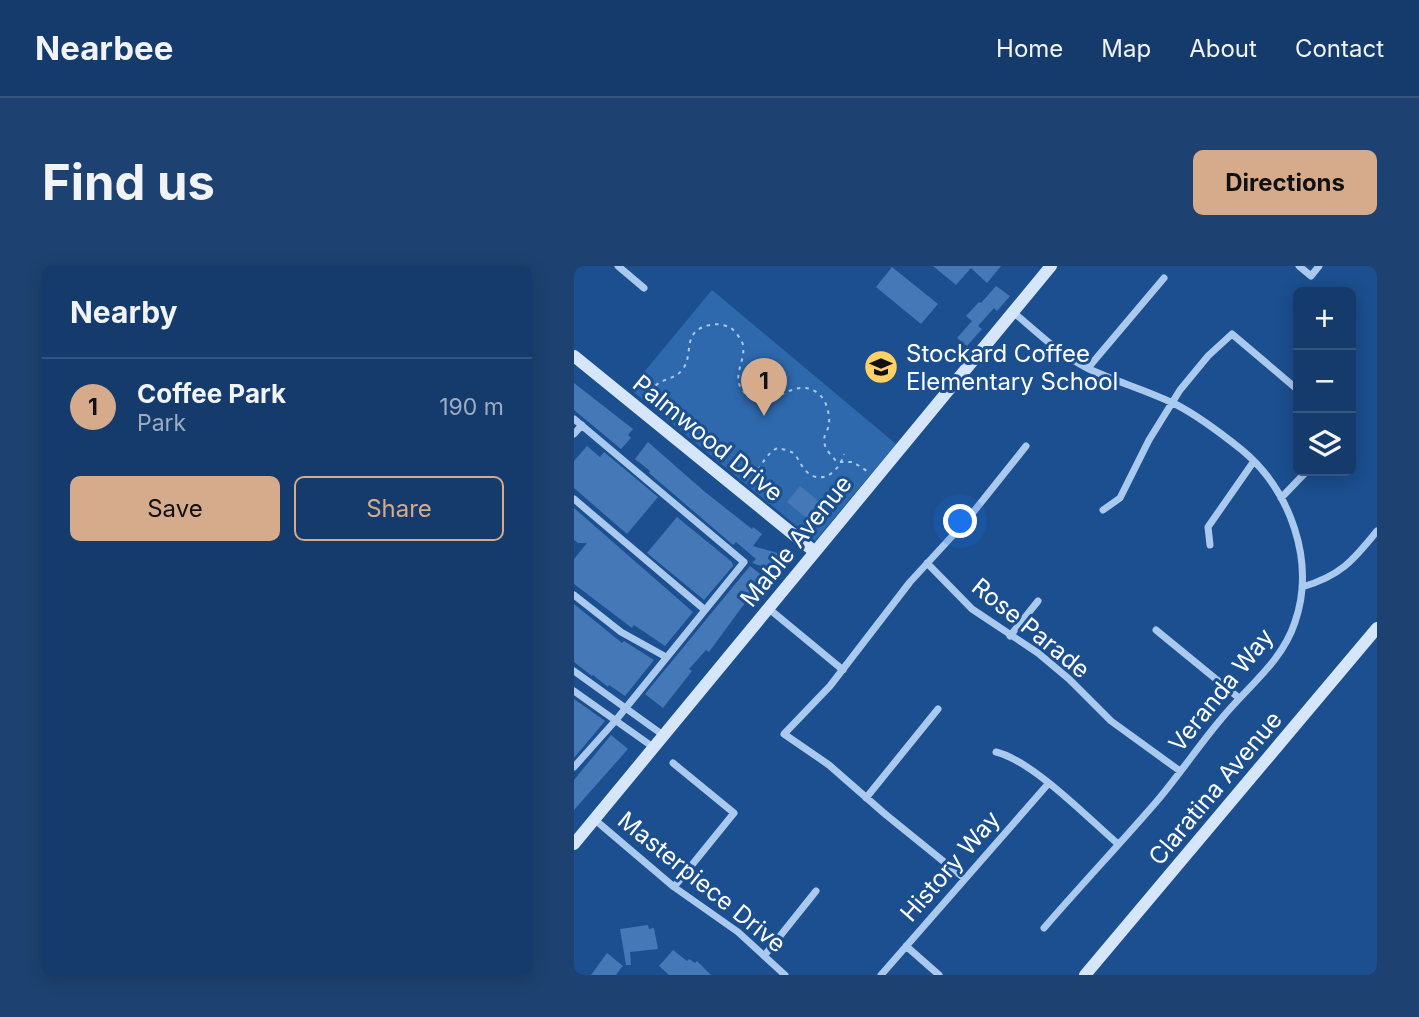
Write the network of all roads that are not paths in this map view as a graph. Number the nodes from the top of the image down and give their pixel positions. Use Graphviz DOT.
graph roads {
  1 [pos="618,266"];
  2 [pos="1051,266"];
  3 [pos="1299,266"];
  4 [pos="1319,266"];
  5 [pos="1164,278"];
  6 [pos="645,288"];
  7 [pos="1013,312"];
  8 [pos="574,356"];
  9 [pos="1088,369"];
  10 [pos="1293,386"];
  11 [pos="1171,403"];
  12 [pos="574,419"];
  13 [pos="582,425"];
  14 [pos="574,434"];
  15 [pos="1026,446"];
  16 [pos="1254,461"];
  17 [pos="1302,476"];
  18 [pos="1281,498"];
  19 [pos="574,499"];
  20 [pos="1103,510"];
  21 [pos="1377,531"];
  22 [pos="1210,545"];
  23 [pos="815,552"];
  24 [pos="927,563"];
  25 [pos="1302,587"];
  26 [pos="574,595"];
  27 [pos="1038,601"];
  28 [pos="768,608"];
  29 [pos="705,610"];
  30 [pos="1377,628"];
  31 [pos="1156,630"];
  32 [pos="1010,636"];
  33 [pos="666,657"];
  34 [pos="843,670"];
  35 [pos="574,671"];
  36 [pos="574,691"];
  37 [pos="1240,698"];
  38 [pos="626,707"];
  39 [pos="937,709"];
  40 [pos="616,720"];
  41 [pos="663,735"];
  42 [pos="653,747"];
  43 [pos="996,752"];
  44 [pos="673,763"];
  45 [pos="574,767"];
  46 [pos="1180,771"];
  47 [pos="1048,783"];
  48 [pos="866,798"];
  49 [pos="594,819"];
  50 [pos="574,844"];
  51 [pos="1118,844"];
  52 [pos="964,878"];
  53 [pos="674,887"];
  54 [pos="816,891"];
  55 [pos="1044,928"];
  56 [pos="906,946"];
  57 [pos="764,956"];
  58 [pos="785,975"];
  59 [pos="881,975"];
  60 [pos="939,975"];
  61 [pos="1086,975"];
  1 -- 6 [label="street"];
  2 -- 7 [label="street, Mable Avenue"];
  3 -- 4 [label="street"];
  5 -- 9 [label="street"];
  7 -- 9 [label="street, Veranda Way"];
  7 -- 23 [label="street, Mable Avenue"];
  8 -- 23 [label="street, Palmwood Drive"];
  9 -- 11 [label="street, Veranda Way"];
  10 -- 11 [label="street"];
  11 -- 16 [label="street, Veranda Way"];
  11 -- 20 [label="street"];
  12 -- 13 [label="street"];
  13 -- 14 [label="street"];
  13 -- 29 [label="street"];
  15 -- 24 [label="street"];
  16 -- 18 [label="street, Veranda Way"];
  16 -- 22 [label="street"];
  17 -- 18 [label="street"];
  18 -- 25 [label="street, Veranda Way"];
  19 -- 29 [label="street"];
  21 -- 25 [label="street"];
  23 -- 28 [label="street, Mable Avenue"];
  24 -- 32 [label="street, Rose Parade"];
  24 -- 34 [label="street"];
  25 -- 37 [label="street, Veranda Way"];
  26 -- 33 [label="street"];
  27 -- 32 [label="street"];
  28 -- 34 [label="street"];
  28 -- 41 [label="street, Mable Avenue"];
  29 -- 33 [label="street"];
  30 -- 61 [label="street, Claratina Avenue"];
  31 -- 37 [label="street"];
  32 -- 46 [label="street, Rose Parade"];
  33 -- 38 [label="street"];
  34 -- 48 [label="street"];
  35 -- 38 [label="street"];
  36 -- 40 [label="street"];
  37 -- 46 [label="street, Veranda Way"];
  38 -- 40 [label="street"];
  38 -- 41 [label="street"];
  39 -- 48 [label="street"];
  40 -- 42 [label="street"];
  40 -- 45 [label="street"];
  41 -- 42 [label="street, Mable Avenue"];
  42 -- 49 [label="street, Mable Avenue"];
  43 -- 47 [label="street"];
  44 -- 53 [label="street"];
  46 -- 51 [label="street, Veranda Way"];
  47 -- 51 [label="street"];
  47 -- 52 [label="street, History Way"];
  48 -- 52 [label="street"];
  49 -- 50 [label="street, Mable Avenue"];
  49 -- 53 [label="street, Masterpiece Drive"];
  51 -- 55 [label="street, Veranda Way"];
  52 -- 56 [label="street, History Way"];
  53 -- 57 [label="street, Masterpiece Drive"];
  54 -- 57 [label="street"];
  56 -- 59 [label="street, History Way"];
  56 -- 60 [label="street"];
  57 -- 58 [label="street, Masterpiece Drive"];
}
